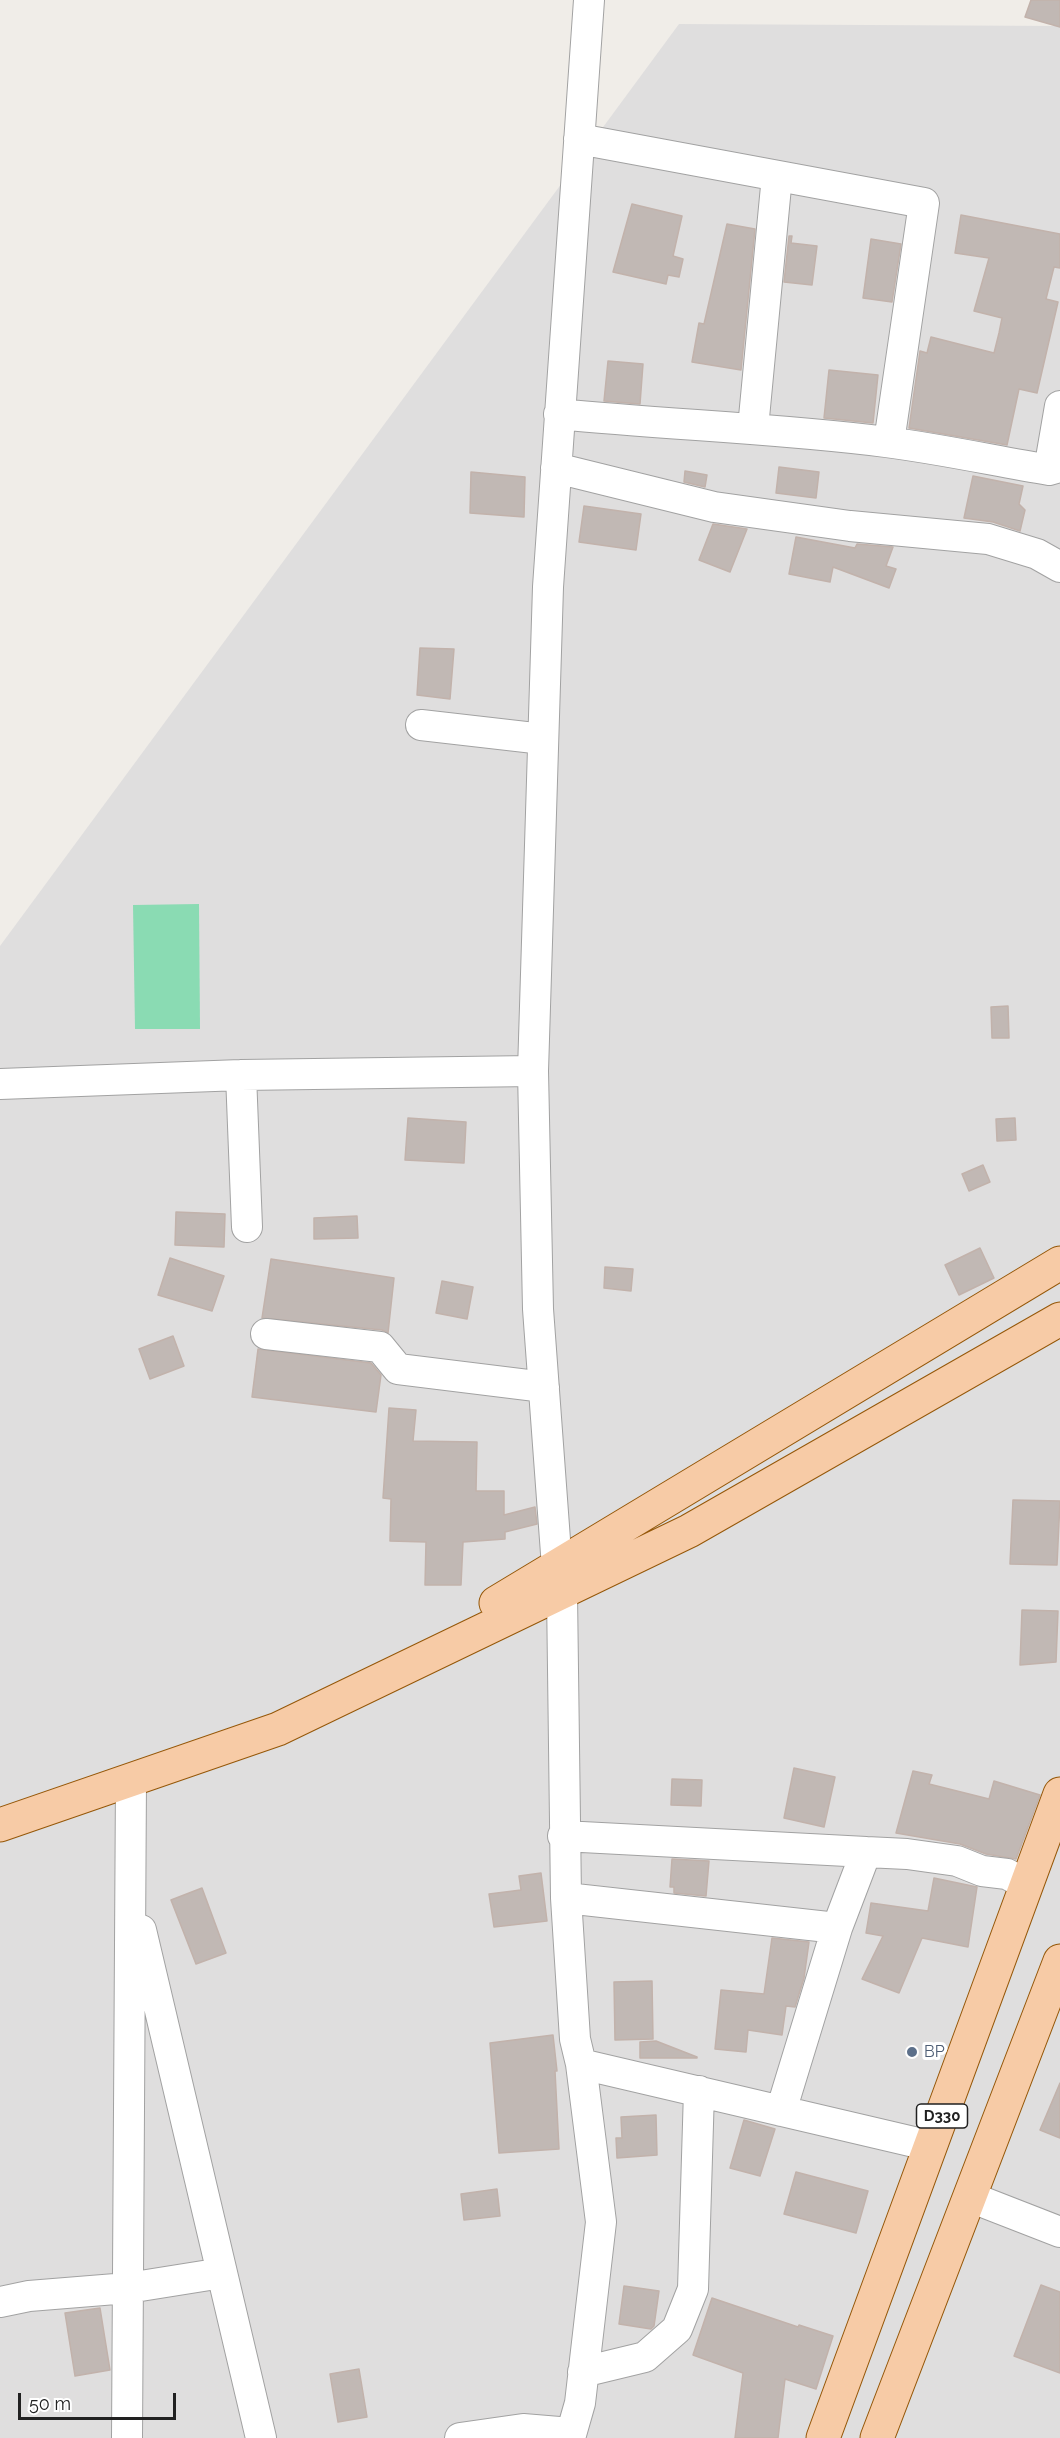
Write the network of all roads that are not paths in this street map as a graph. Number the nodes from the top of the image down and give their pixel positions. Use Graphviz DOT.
graph roads {
  1 [pos="589,0"];
  2 [pos="579,139"];
  3 [pos="777,176"];
  4 [pos="1060,406"];
  5 [pos="559,414"];
  6 [pos="753,428"];
  7 [pos="889,442"];
  8 [pos="556,468"];
  9 [pos="1054,469"];
  10 [pos="1060,567"];
  11 [pos="421,725"];
  12 [pos="543,738"];
  13 [pos="533,1071"];
  14 [pos="241,1074"];
  15 [pos="0,1084"];
  16 [pos="247,1227"];
  17 [pos="1060,1263"];
  18 [pos="1060,1319"];
  19 [pos="266,1334"];
  20 [pos="1060,1347"];
  21 [pos="987,1361"];
  22 [pos="544,1387"];
  23 [pos="559,1580"];
  24 [pos="131,1780"];
  25 [pos="1060,1794"];
  26 [pos="0,1825"];
  27 [pos="563,1836"];
  28 [pos="866,1852"];
  29 [pos="130,1883"];
  30 [pos="1027,1885"];
  31 [pos="566,1898"];
  32 [pos="837,1928"];
  33 [pos="1060,1961"];
  34 [pos="581,2064"];
  35 [pos="699,2091"];
  36 [pos="782,2111"];
  37 [pos="931,2146"];
  38 [pos="970,2197"];
  39 [pos="1060,2232"];
  40 [pos="222,2273"];
  41 [pos="128,2288"];
  42 [pos="0,2302"];
  43 [pos="584,2372"];
  44 [pos="570,2435"];
  45 [pos="127,2438"];
  46 [pos="261,2438"];
  47 [pos="460,2438"];
  48 [pos="823,2438"];
  49 [pos="877,2438"];
  1 -- 2 [label="street"];
  2 -- 3 [label="street"];
  2 -- 5 [label="street"];
  3 -- 6 [label="street"];
  3 -- 7 [label="street"];
  4 -- 9 [label="street"];
  5 -- 6 [label="street"];
  5 -- 8 [label="street"];
  6 -- 7 [label="street"];
  7 -- 9 [label="street"];
  8 -- 10 [label="street"];
  8 -- 12 [label="street"];
  11 -- 12 [label="street"];
  12 -- 13 [label="street"];
  13 -- 14 [label="street"];
  13 -- 22 [label="street"];
  14 -- 15 [label="street"];
  14 -- 16 [label="street"];
  17 -- 23 [label="main road"];
  18 -- 21 [label="main road"];
  19 -- 22 [label="street"];
  20 -- 21 [label="main road"];
  21 -- 23 [label="main road"];
  22 -- 23 [label="street"];
  23 -- 24 [label="main road"];
  23 -- 27 [label="street"];
  24 -- 26 [label="main road"];
  24 -- 29 [label="street"];
  25 -- 30 [label="main road, D330"];
  27 -- 28 [label="street"];
  27 -- 31 [label="street"];
  28 -- 30 [label="street"];
  28 -- 32 [label="street"];
  29 -- 40 [label="street"];
  29 -- 41 [label="street"];
  30 -- 37 [label="main road, D330"];
  31 -- 32 [label="street"];
  31 -- 34 [label="street"];
  32 -- 36 [label="street"];
  33 -- 38 [label="main road"];
  34 -- 35 [label="street"];
  34 -- 43 [label="street"];
  35 -- 36 [label="street"];
  35 -- 43 [label="street"];
  36 -- 37 [label="street"];
  37 -- 48 [label="main road, D330"];
  38 -- 39 [label="street"];
  38 -- 49 [label="main road"];
  40 -- 41 [label="street"];
  40 -- 46 [label="street"];
  41 -- 42 [label="street"];
  41 -- 45 [label="street"];
  43 -- 44 [label="street"];
  44 -- 47 [label="street"];
}
